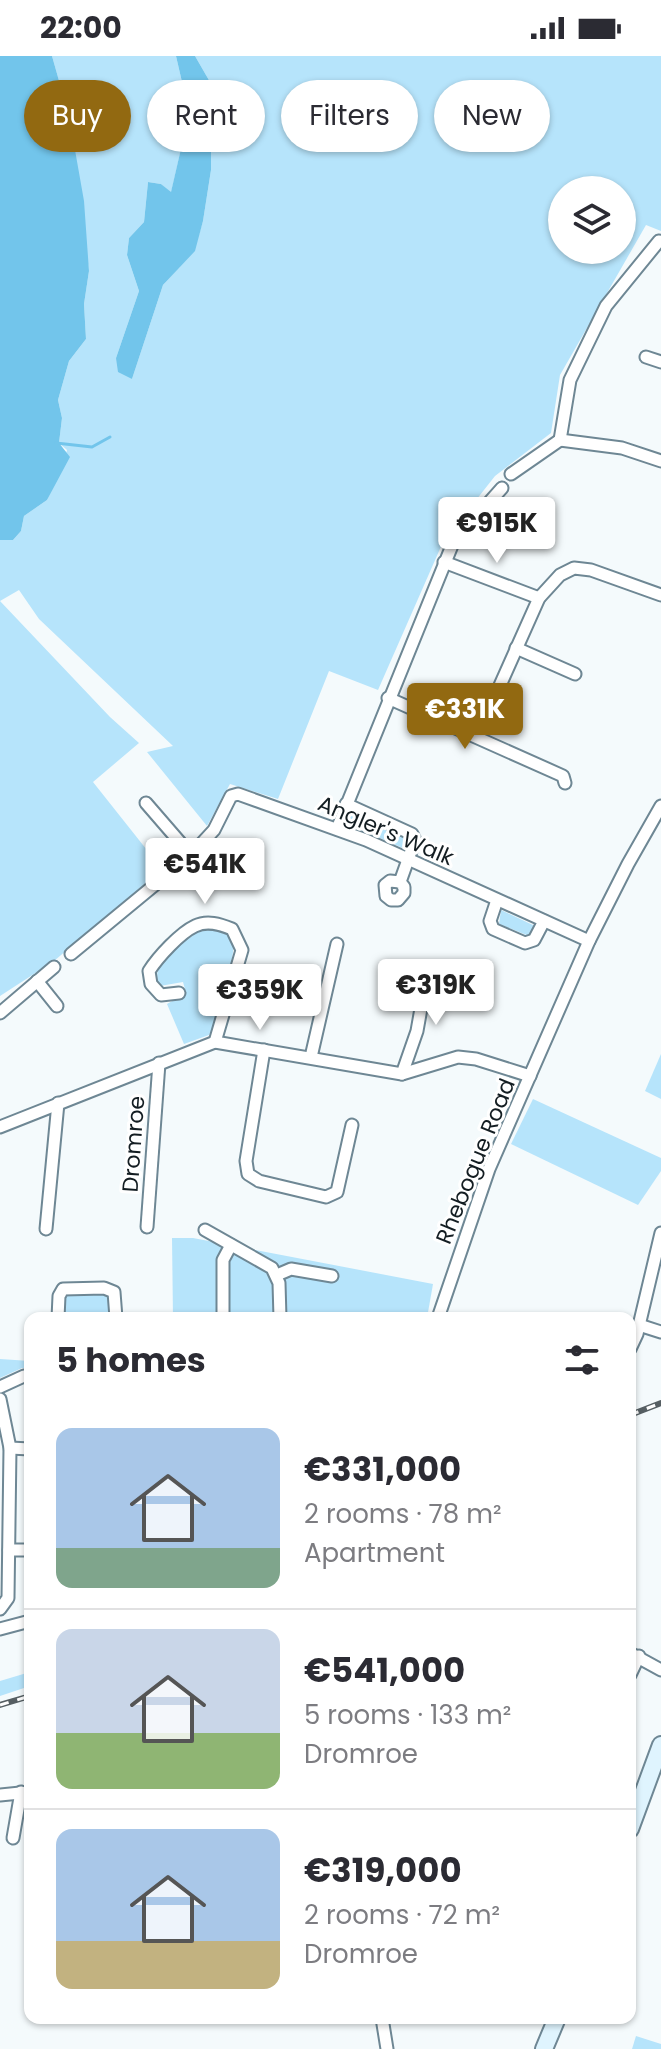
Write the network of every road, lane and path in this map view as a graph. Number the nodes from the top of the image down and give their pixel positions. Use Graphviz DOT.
graph roads {
  1 [pos="659,241"];
  2 [pos="646,357"];
  3 [pos="661,362"];
  4 [pos="560,440"];
  5 [pos="661,461"];
  6 [pos="511,474"];
  7 [pos="502,488"];
  8 [pos="444,562"];
  9 [pos="661,595"];
  10 [pos="539,598"];
  11 [pos="516,648"];
  12 [pos="575,674"];
  13 [pos="388,698"];
  14 [pos="477,737"];
  15 [pos="565,783"];
  16 [pos="146,803"];
  17 [pos="346,804"];
  18 [pos="661,806"];
  19 [pos="337,829"];
  20 [pos="191,855"];
  21 [pos="409,861"];
  22 [pos="400,882"];
  23 [pos="497,900"];
  24 [pos="544,921"];
  25 [pos="589,941"];
  26 [pos="337,944"];
  27 [pos="71,954"];
  28 [pos="54,967"];
  29 [pos="428,969"];
  30 [pos="37,981"];
  31 [pos="179,993"];
  32 [pos="57,1006"];
  33 [pos="0,1013"];
  34 [pos="215,1042"];
  35 [pos="264,1050"];
  36 [pos="311,1057"];
  37 [pos="159,1063"];
  38 [pos="402,1074"];
  39 [pos="530,1076"];
  40 [pos="58,1103"];
  41 [pos="352,1125"];
  42 [pos="0,1127"];
  43 [pos="147,1227"];
  44 [pos="46,1229"];
  45 [pos="205,1230"];
  46 [pos="661,1233"];
  47 [pos="231,1245"];
  48 [pos="277,1275"];
  49 [pos="332,1276"];
  50 [pos="58,1312"];
  51 [pos="116,1312"];
  52 [pos="223,1312"];
  53 [pos="280,1312"];
  54 [pos="440,1312"];
  55 [pos="639,1325"];
  56 [pos="661,1332"];
  57 [pos="636,1333"];
  58 [pos="24,1376"];
  59 [pos="0,1387"];
  60 [pos="0,1399"];
  61 [pos="10,1448"];
  62 [pos="24,1449"];
  63 [pos="5,1497"];
  64 [pos="9,1550"];
  65 [pos="24,1550"];
  66 [pos="0,1609"];
  67 [pos="24,1622"];
  68 [pos="1,1627"];
  69 [pos="636,1655"];
  70 [pos="661,1670"];
  71 [pos="661,1745"];
  72 [pos="24,1792"];
  73 [pos="0,1795"];
  74 [pos="24,1799"];
  75 [pos="636,1813"];
  76 [pos="13,1838"];
  77 [pos="383,2024"];
  78 [pos="554,2024"];
  79 [pos="387,2049"];
  80 [pos="544,2049"];
  1 -- 4 [label="street"];
  2 -- 3 [label="street"];
  4 -- 5 [label="street"];
  4 -- 6 [label="street"];
  7 -- 8 [label="street"];
  8 -- 10 [label="street"];
  8 -- 13 [label="street"];
  9 -- 10 [label="street"];
  10 -- 11 [label="street"];
  11 -- 12 [label="street"];
  11 -- 14 [label="street"];
  13 -- 14 [label="street"];
  13 -- 17 [label="street"];
  14 -- 15 [label="street"];
  16 -- 20 [label="street"];
  17 -- 19 [label="street"];
  17 -- 21 [label="street"];
  18 -- 25 [label="street, Rhebogue Road"];
  19 -- 20 [label="street, Angler's Walk"];
  19 -- 21 [label="street, Angler's Walk"];
  20 -- 27 [label="street, Angler's Walk"];
  21 -- 22 [label="street"];
  21 -- 23 [label="street, Angler's Walk"];
  23 -- 24 [label="street, Angler's Walk"];
  23 -- 24 [label="street"];
  24 -- 25 [label="street, Angler's Walk"];
  25 -- 39 [label="street, Rhebogue Road"];
  26 -- 36 [label="street"];
  28 -- 30 [label="street"];
  29 -- 38 [label="street"];
  30 -- 32 [label="street"];
  30 -- 33 [label="street"];
  31 -- 34 [label="street"];
  34 -- 35 [label="street, Dromroe"];
  34 -- 37 [label="street, Dromroe"];
  35 -- 36 [label="street, Dromroe"];
  35 -- 41 [label="street"];
  36 -- 38 [label="street, Dromroe"];
  37 -- 40 [label="street, Dromroe"];
  37 -- 43 [label="street, Dromroe"];
  38 -- 39 [label="street, Dromroe"];
  39 -- 54 [label="street, Rhebogue Road"];
  40 -- 42 [label="street, Dromroe"];
  40 -- 44 [label="street"];
  45 -- 47 [label="street"];
  46 -- 55 [label="street"];
  47 -- 48 [label="street"];
  47 -- 52 [label="street"];
  48 -- 49 [label="street"];
  48 -- 53 [label="street"];
  50 -- 51 [label="street"];
  55 -- 56 [label="street"];
  55 -- 57 [label="street"];
  58 -- 59 [label="street"];
  60 -- 61 [label="street"];
  61 -- 62 [label="street"];
  61 -- 63 [label="street"];
  63 -- 64 [label="street"];
  64 -- 65 [label="street"];
  64 -- 66 [label="street"];
  67 -- 68 [label="street"];
  69 -- 70 [label="street"];
  71 -- 75 [label="main road"];
  72 -- 73 [label="street"];
  74 -- 76 [label="street"];
  77 -- 79 [label="street"];
  78 -- 80 [label="main road"];
}
